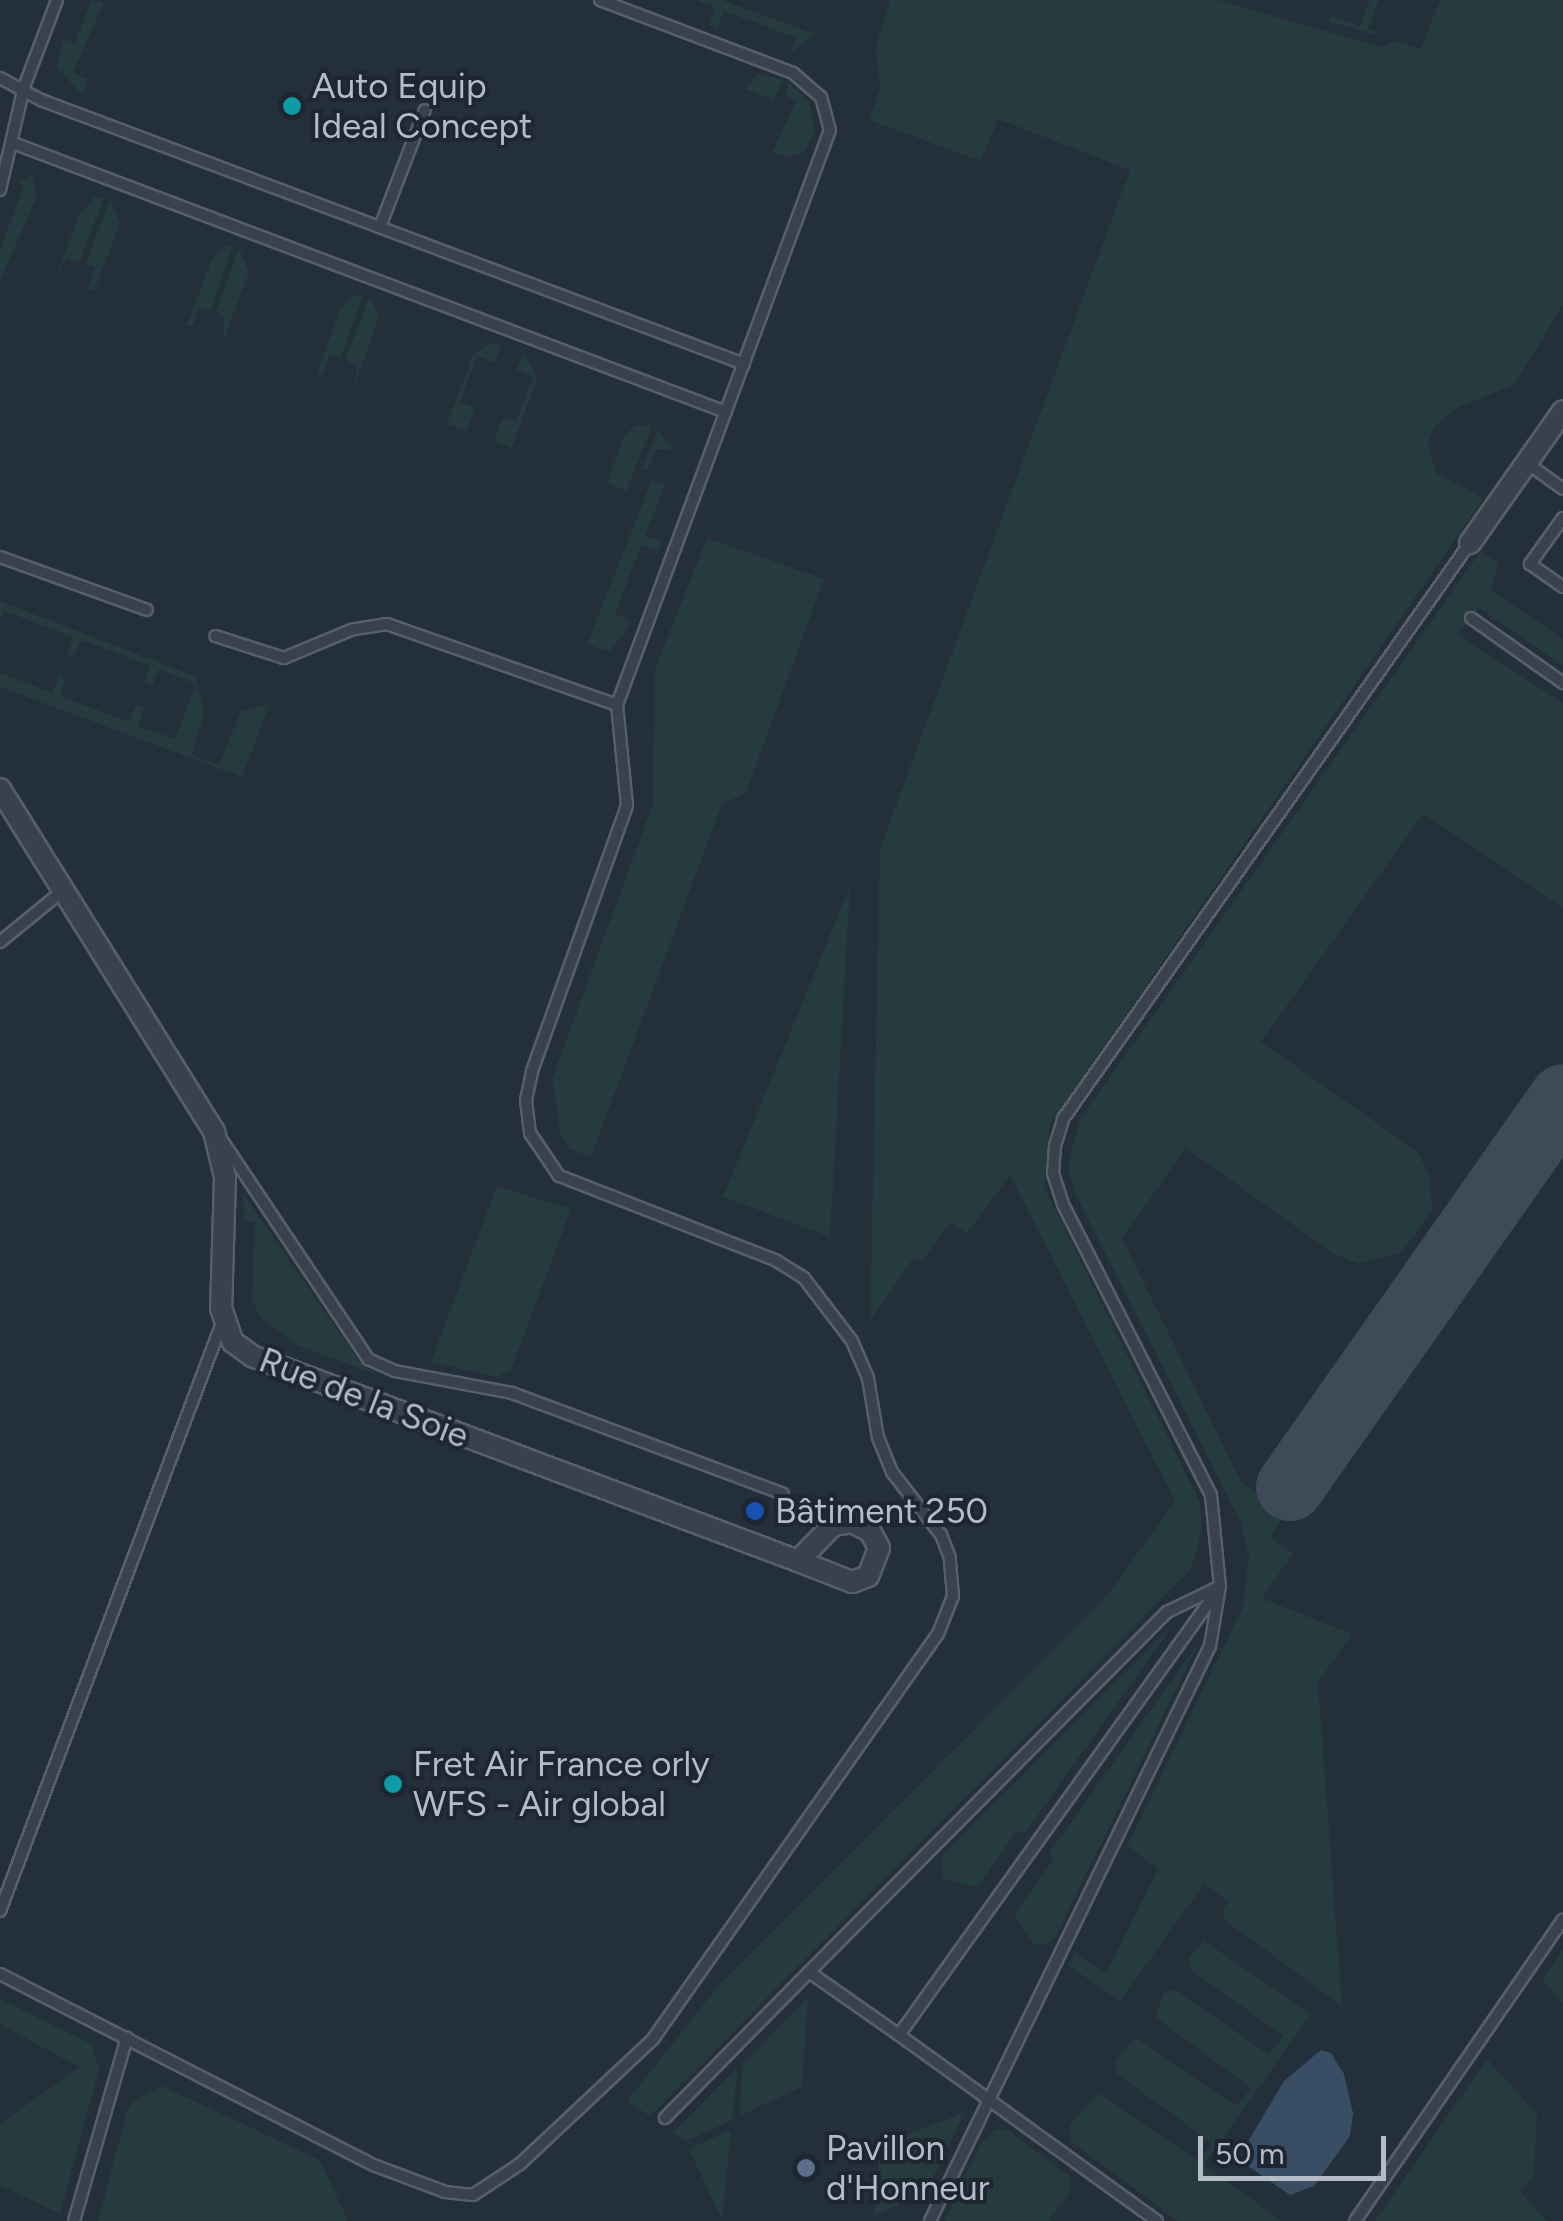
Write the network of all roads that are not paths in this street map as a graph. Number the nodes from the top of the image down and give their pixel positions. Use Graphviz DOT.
graph roads {
  1 [pos="57,0"];
  2 [pos="600,0"];
  3 [pos="0,78"];
  4 [pos="24,87"];
  5 [pos="425,110"];
  6 [pos="13,142"];
  7 [pos="0,190"];
  8 [pos="380,227"];
  9 [pos="744,364"];
  10 [pos="1563,411"];
  11 [pos="726,412"];
  12 [pos="1526,462"];
  13 [pos="1563,489"];
  14 [pos="1563,518"];
  15 [pos="1470,543"];
  16 [pos="0,556"];
  17 [pos="1563,587"];
  18 [pos="147,610"];
  19 [pos="1470,618"];
  20 [pos="215,636"];
  21 [pos="1563,683"];
  22 [pos="617,706"];
  23 [pos="0,789"];
  24 [pos="61,892"];
  25 [pos="0,942"];
  26 [pos="214,1130"];
  27 [pos="223,1322"];
  28 [pos="783,1494"];
  29 [pos="798,1561"];
  30 [pos="1220,1587"];
  31 [pos="0,1910"];
  32 [pos="1563,1920"];
  33 [pos="809,1972"];
  34 [pos="0,1974"];
  35 [pos="898,2035"];
  36 [pos="127,2037"];
  37 [pos="988,2100"];
  38 [pos="665,2118"];
  39 [pos="74,2221"];
  40 [pos="930,2221"];
  41 [pos="1157,2221"];
  42 [pos="1356,2221"];
  1 -- 4 [label="lane"];
  2 -- 9 [label="lane"];
  3 -- 4 [label="lane"];
  4 -- 6 [label="lane"];
  4 -- 8 [label="lane"];
  5 -- 8 [label="lane"];
  6 -- 7 [label="lane"];
  6 -- 11 [label="lane"];
  8 -- 9 [label="lane"];
  9 -- 11 [label="lane"];
  10 -- 12 [label="street"];
  11 -- 22 [label="lane"];
  12 -- 13 [label="lane"];
  12 -- 15 [label="street"];
  14 -- 17 [label="lane"];
  15 -- 30 [label="lane"];
  16 -- 18 [label="lane"];
  19 -- 21 [label="lane"];
  20 -- 22 [label="lane"];
  22 -- 36 [label="lane"];
  23 -- 24 [label="street, Rue de la Soie"];
  24 -- 25 [label="lane"];
  24 -- 26 [label="street, Rue de la Soie"];
  26 -- 27 [label="street, Rue de la Soie"];
  26 -- 28 [label="lane"];
  27 -- 29 [label="street, Rue de la Soie"];
  27 -- 31 [label="lane"];
  30 -- 33 [label="lane"];
  30 -- 35 [label="lane"];
  30 -- 37 [label="lane"];
  32 -- 42 [label="lane"];
  33 -- 35 [label="lane"];
  33 -- 38 [label="lane"];
  34 -- 36 [label="lane"];
  35 -- 37 [label="lane"];
  36 -- 39 [label="lane"];
  37 -- 40 [label="lane"];
  37 -- 41 [label="lane"];
}
